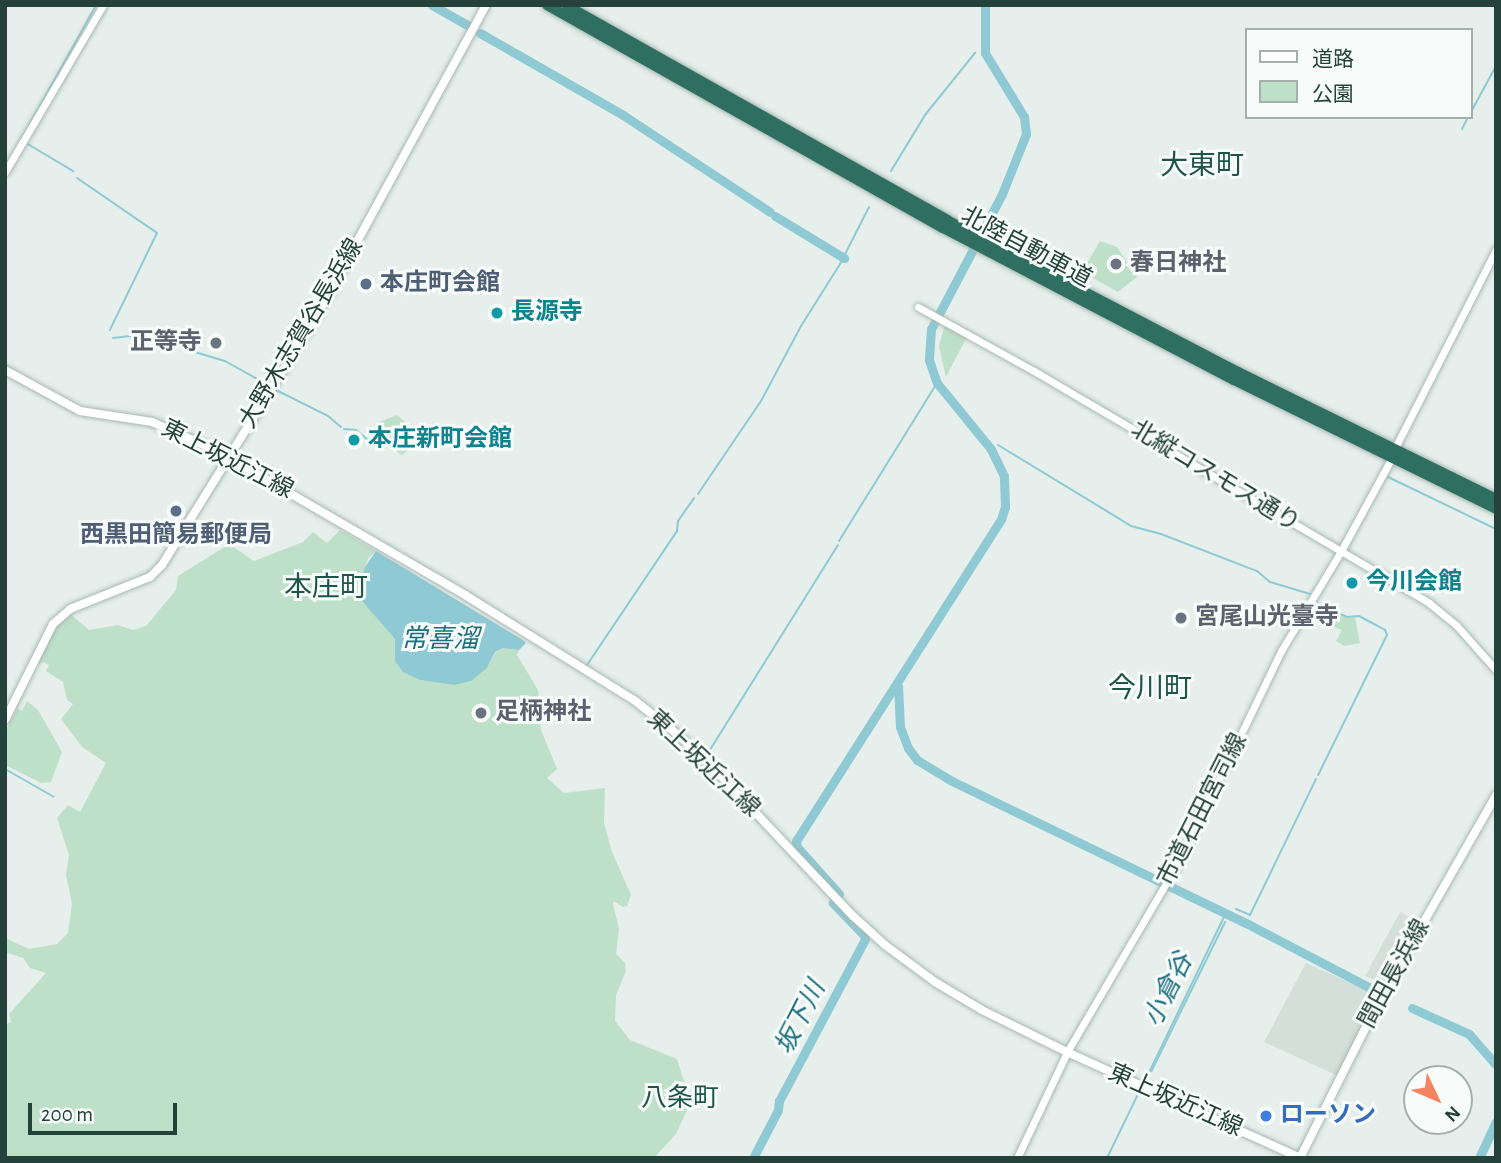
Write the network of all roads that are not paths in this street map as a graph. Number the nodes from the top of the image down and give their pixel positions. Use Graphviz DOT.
graph roads {
  1 [pos="103,5"];
  2 [pos="486,5"];
  3 [pos="547,5"];
  4 [pos="566,5"];
  5 [pos="5,172"];
  6 [pos="945,224"];
  7 [pos="1496,250"];
  8 [pos="999,252"];
  9 [pos="918,307"];
  10 [pos="5,370"];
  11 [pos="1397,444"];
  12 [pos="227,456"];
  13 [pos="1389,463"];
  14 [pos="1496,499"];
  15 [pos="1496,509"];
  16 [pos="1341,551"];
  17 [pos="1496,670"];
  18 [pos="5,720"];
  19 [pos="1496,794"];
  20 [pos="1067,1052"];
  21 [pos="1017,1158"];
  22 [pos="1300,1158"];
  1 -- 5 [label="street"];
  2 -- 12 [label="main road, 大野木志賀谷長浜線"];
  3 -- 6 [label="highway, 北陸自動車道"];
  4 -- 6 [label="highway, 北陸自動車道"];
  6 -- 8 [label="highway, 北陸自動車道"];
  7 -- 11 [label="street"];
  8 -- 14 [label="highway, 北陸自動車道"];
  8 -- 15 [label="highway, 北陸自動車道"];
  9 -- 16 [label="street, 北縦コスモス通り"];
  10 -- 12 [label="main road, 東上坂近江線"];
  12 -- 18 [label="main road, 大野木志賀谷長浜線"];
  12 -- 20 [label="main road, 東上坂近江線"];
  13 -- 16 [label="street, 市道石田宮司線"];
  16 -- 17 [label="street, 北縦コスモス通り"];
  16 -- 20 [label="street, 市道石田宮司線"];
  19 -- 22 [label="main road, 間田長浜線"];
  20 -- 21 [label="street, 市道石田宮司線"];
  20 -- 22 [label="main road, 東上坂近江線"];
}
